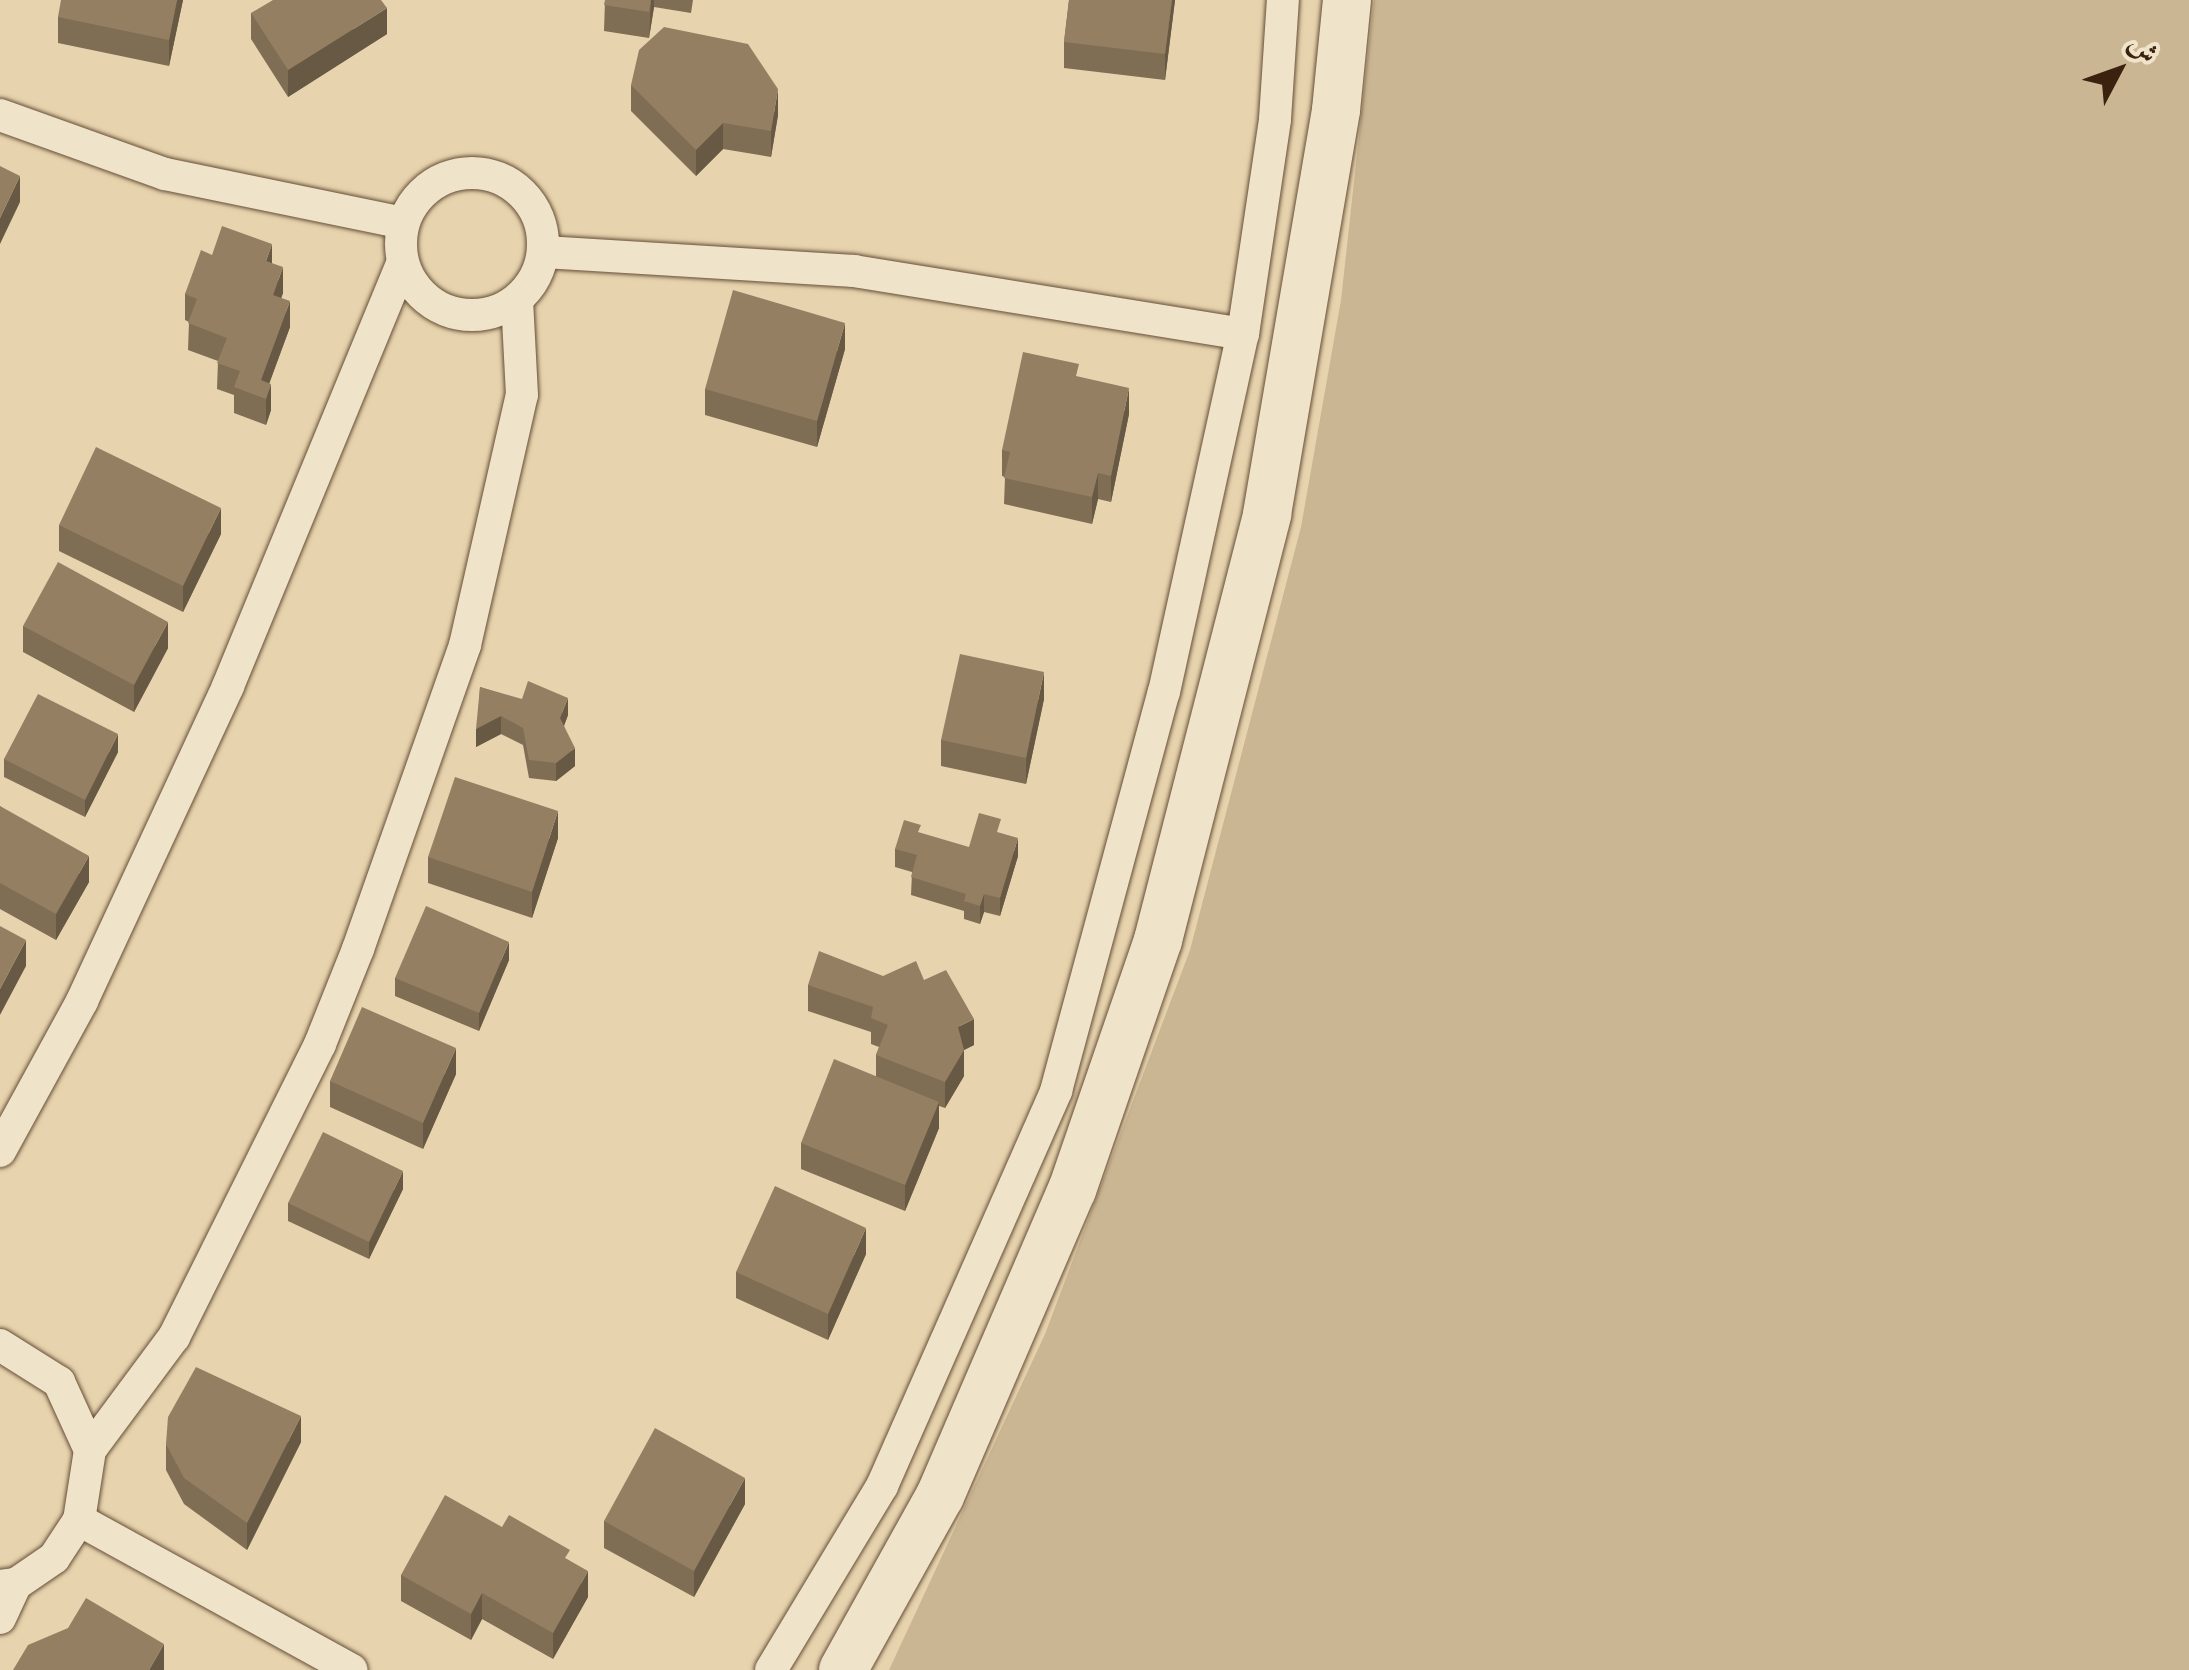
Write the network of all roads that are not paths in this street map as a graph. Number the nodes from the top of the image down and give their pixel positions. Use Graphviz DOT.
graph roads {
  1 [pos="1284,0"];
  2 [pos="1347,0"];
  3 [pos="0,115"];
  4 [pos="403,223"];
  5 [pos="544,252"];
  6 [pos="402,263"];
  7 [pos="518,300"];
  8 [pos="1243,334"];
  9 [pos="0,1151"];
  10 [pos="0,1345"];
  11 [pos="90,1450"];
  12 [pos="79,1520"];
  13 [pos="8,1585"];
  14 [pos="0,1618"];
  15 [pos="352,1670"];
  16 [pos="771,1670"];
  17 [pos="842,1670"];
  1 -- 8 [label="street"];
  2 -- 17 [label="street"];
  3 -- 4 [label="street"];
  4 -- 5 [label="street"];
  4 -- 6 [label="street"];
  5 -- 7 [label="street"];
  5 -- 8 [label="street"];
  6 -- 7 [label="street"];
  6 -- 9 [label="street"];
  7 -- 11 [label="street"];
  8 -- 16 [label="street"];
  10 -- 11 [label="street"];
  11 -- 12 [label="street"];
  12 -- 13 [label="street"];
  12 -- 15 [label="street"];
  13 -- 14 [label="street"];
}
